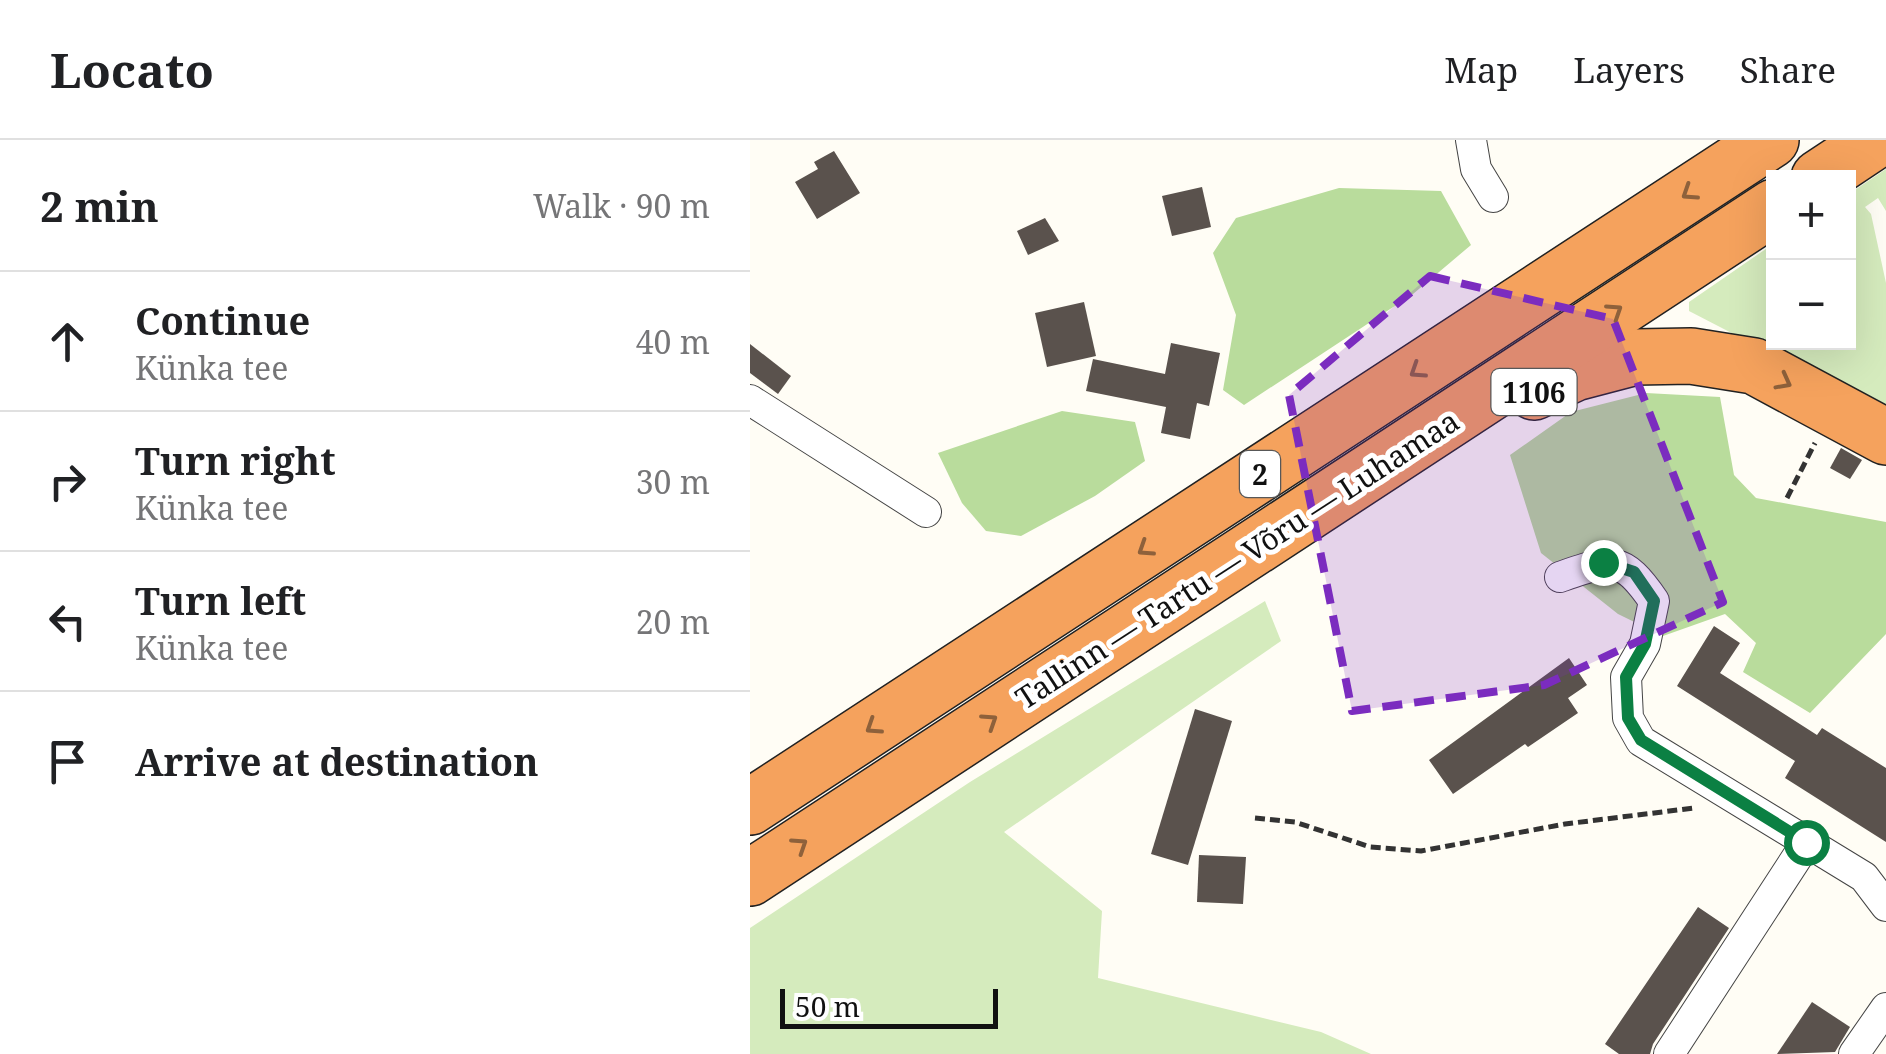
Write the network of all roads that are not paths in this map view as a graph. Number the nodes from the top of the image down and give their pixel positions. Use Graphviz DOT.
graph roads {
  1 [pos="1470,140"];
  2 [pos="1771,140"];
  3 [pos="1876,140"];
  4 [pos="1831,170"];
  5 [pos="1493,197"];
  6 [pos="1766,212"];
  7 [pos="750,400"];
  8 [pos="1886,437"];
  9 [pos="1387,461"];
  10 [pos="926,512"];
  11 [pos="1560,577"];
  12 [pos="750,807"];
  13 [pos="1806,842"];
  14 [pos="750,878"];
  15 [pos="1886,906"];
  16 [pos="1886,1008"];
  17 [pos="1669,1054"];
  18 [pos="1854,1054"];
  1 -- 5 [label="street"];
  2 -- 12 [label="highway, Tallinn — Tartu — Võru — Luhamaa / 2, one-way"];
  3 -- 4 [label="highway"];
  9 -- 6 [label="highway, Tallinn — Tartu — Võru — Luhamaa / 2, one-way"];
  7 -- 10 [label="street"];
  9 -- 8 [label="highway, 1106, one-way"];
  14 -- 9 [label="highway, Tallinn — Tartu — Võru — Luhamaa / 2, one-way"];
  11 -- 13 [label="street"];
  13 -- 15 [label="street"];
  13 -- 17 [label="street"];
  16 -- 18 [label="street"];
}
